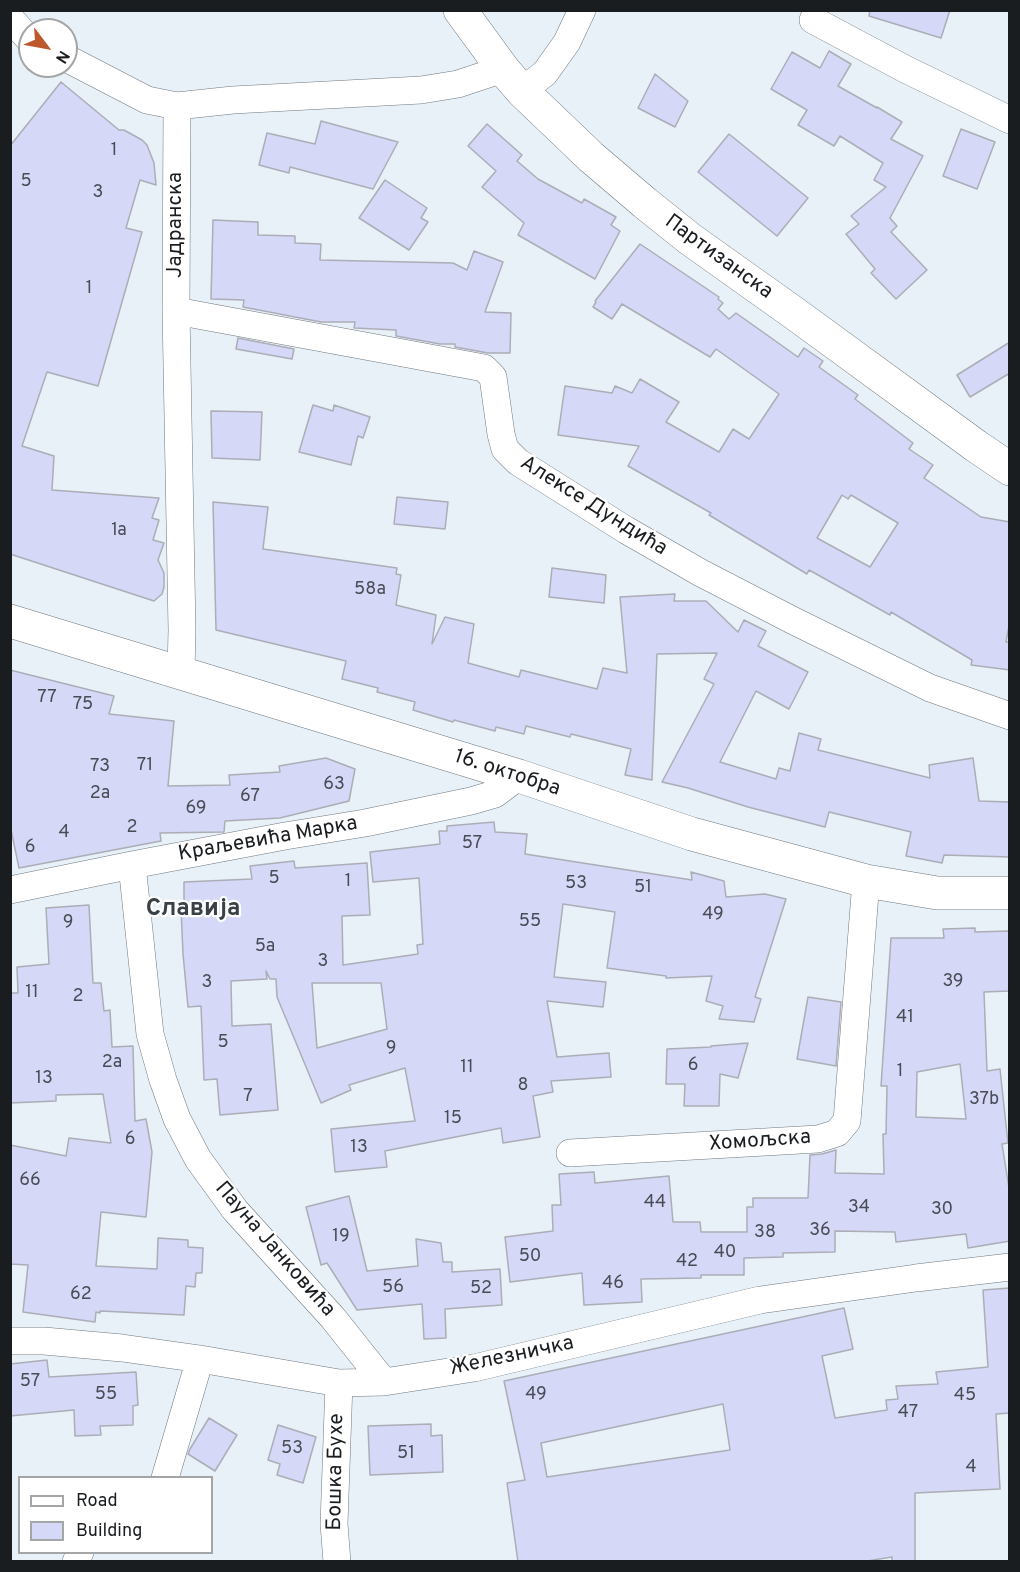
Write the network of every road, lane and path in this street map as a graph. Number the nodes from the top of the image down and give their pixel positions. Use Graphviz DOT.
graph roads {
  1 [pos="460,10"];
  2 [pos="582,10"];
  3 [pos="813,20"];
  4 [pos="78,64"];
  5 [pos="512,80"];
  6 [pos="177,106"];
  7 [pos="1010,120"];
  8 [pos="176,311"];
  9 [pos="1010,469"];
  10 [pos="10,621"];
  11 [pos="181,673"];
  12 [pos="1010,716"];
  13 [pos="519,776"];
  14 [pos="132,865"];
  15 [pos="866,881"];
  16 [pos="10,890"];
  17 [pos="1010,893"];
  18 [pos="570,1153"];
  19 [pos="1010,1267"];
  20 [pos="10,1341"];
  21 [pos="200,1359"];
  22 [pos="384,1382"];
  23 [pos="339,1383"];
  24 [pos="166,1476"];
  25 [pos="338,1562"];
  1 -- 5 [label="main road, Партизанска"];
  2 -- 5 [label="street"];
  3 -- 7 [label="street"];
  4 -- 6 [label="street"];
  5 -- 6 [label="street"];
  5 -- 9 [label="main road, Партизанска"];
  6 -- 8 [label="street, Јадранска"];
  8 -- 11 [label="street, Јадранска"];
  8 -- 12 [label="street, Алексе Дундића"];
  10 -- 11 [label="main road, 16. октобра"];
  11 -- 13 [label="main road, 16. октобра"];
  13 -- 14 [label="street, Краљевића Марка"];
  13 -- 15 [label="main road, 16. октобра"];
  14 -- 16 [label="street, Краљевића Марка"];
  14 -- 22 [label="street, Пауна Јанковића"];
  15 -- 17 [label="main road, 16. октобра"];
  15 -- 18 [label="street, Хомољска"];
  19 -- 22 [label="street, Железничка"];
  20 -- 21 [label="street, Железничка"];
  21 -- 23 [label="street, Железничка"];
  21 -- 24 [label="street"];
  22 -- 23 [label="street, Железничка"];
  23 -- 25 [label="street, Бошка Бухе"];
}
